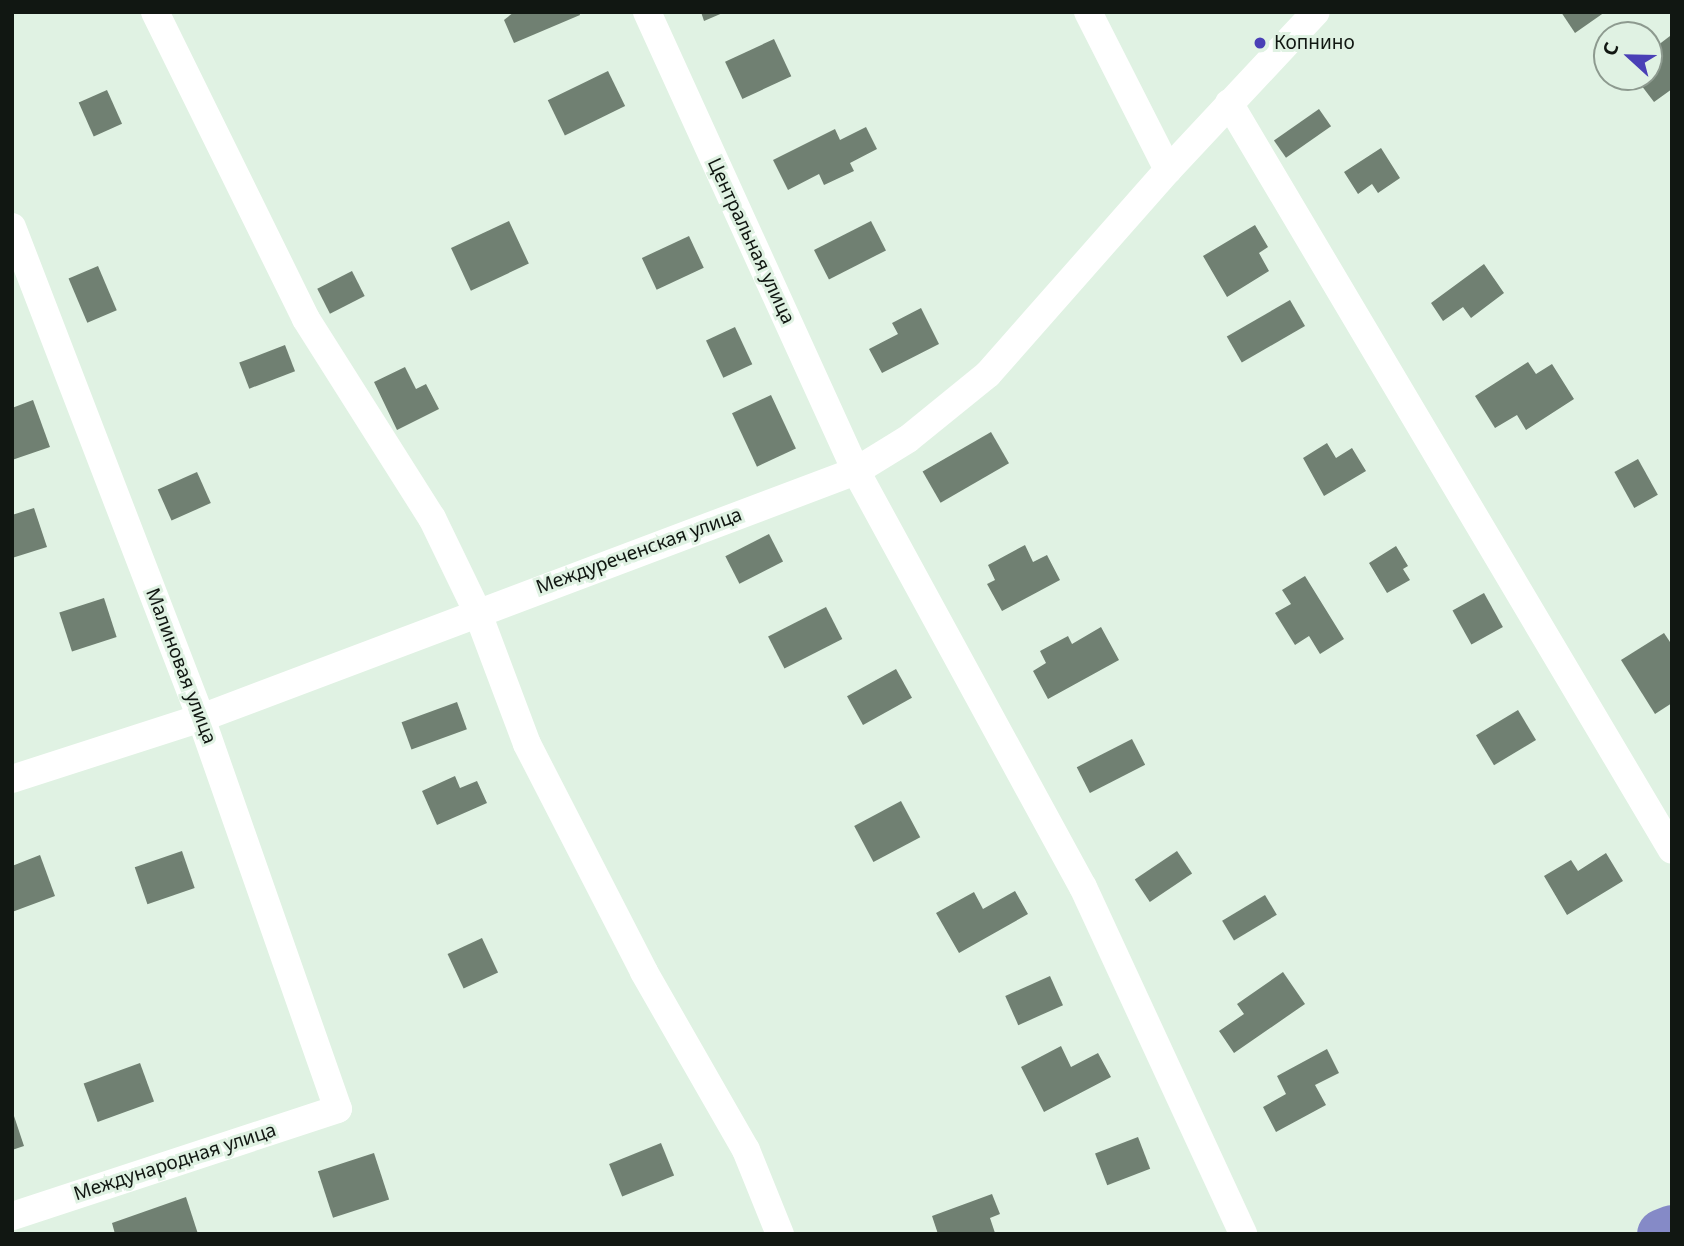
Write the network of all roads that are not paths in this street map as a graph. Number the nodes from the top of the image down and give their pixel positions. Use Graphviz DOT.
graph roads {
  1 [pos="155,12"];
  2 [pos="647,12"];
  3 [pos="1088,12"];
  4 [pos="1316,12"];
  5 [pos="1229,103"];
  6 [pos="1168,170"];
  7 [pos="12,227"];
  8 [pos="856,471"];
  9 [pos="477,611"];
  10 [pos="201,718"];
  11 [pos="12,779"];
  12 [pos="1672,850"];
  13 [pos="338,1109"];
  14 [pos="12,1216"];
  15 [pos="780,1234"];
  16 [pos="1242,1234"];
  1 -- 9 [label="street"];
  2 -- 8 [label="street, Центральная улица"];
  3 -- 6 [label="street"];
  4 -- 5 [label="street, Междуреченская улица"];
  5 -- 6 [label="street, Междуреченская улица"];
  5 -- 12 [label="street"];
  6 -- 8 [label="street, Междуреченская улица"];
  7 -- 10 [label="street, Малиновая улица"];
  8 -- 9 [label="street, Междуреченская улица"];
  8 -- 16 [label="street, Центральная улица"];
  9 -- 10 [label="street, Междуреченская улица"];
  9 -- 15 [label="street"];
  10 -- 11 [label="street, Междуреченская улица"];
  10 -- 13 [label="street, Малиновая улица"];
  13 -- 14 [label="street, Международная улица"];
}
